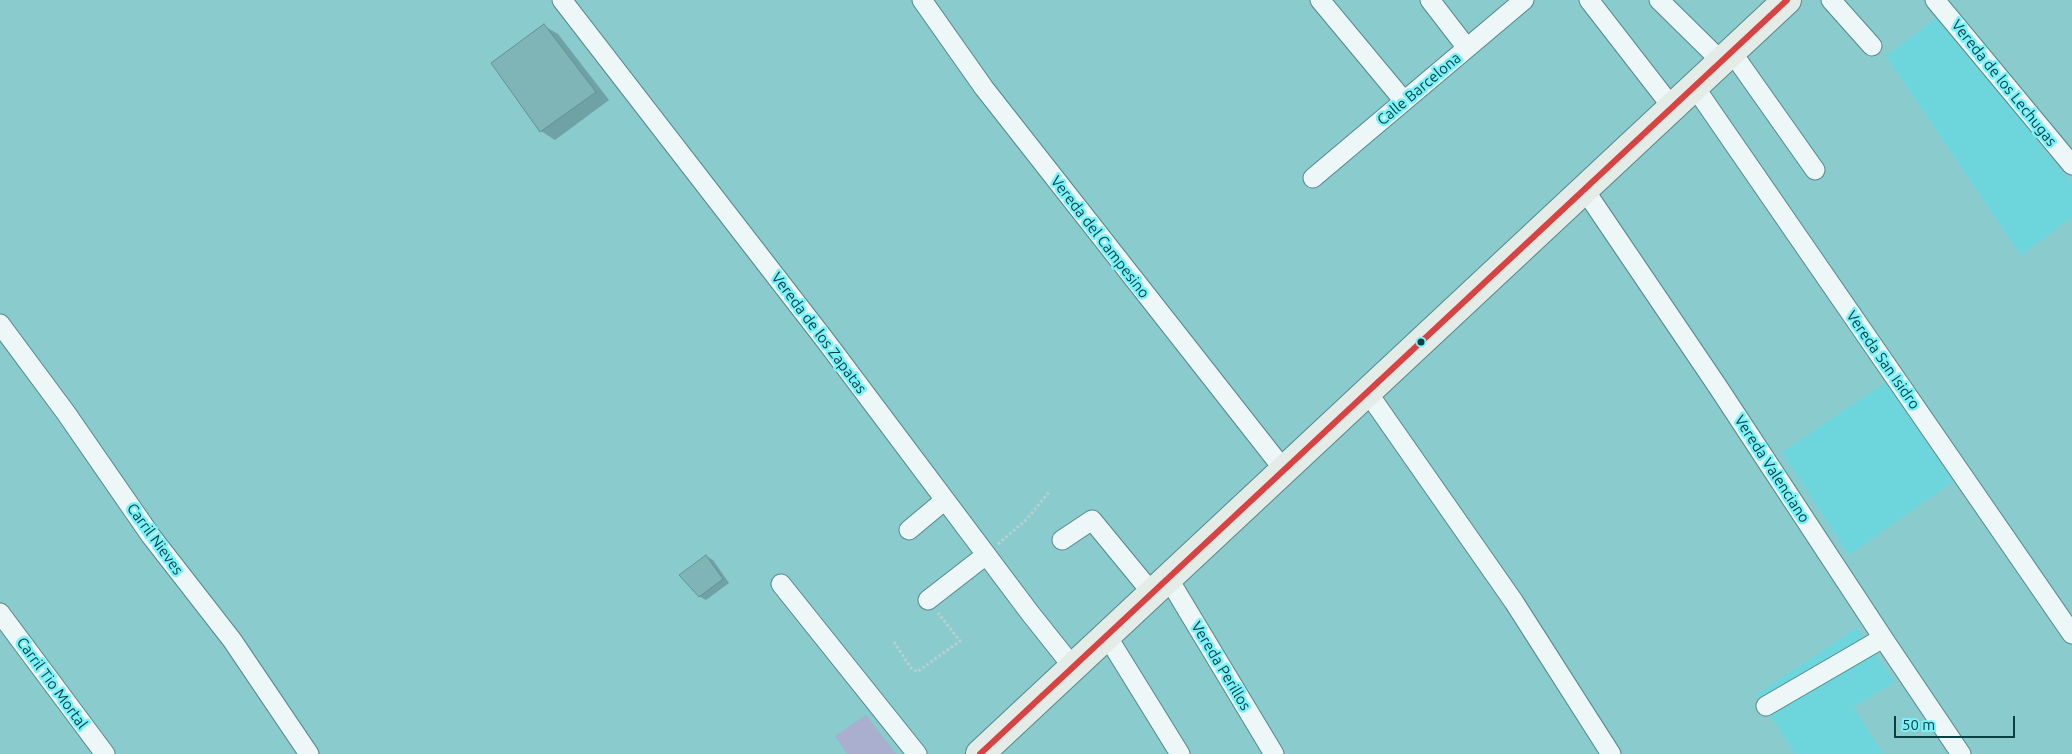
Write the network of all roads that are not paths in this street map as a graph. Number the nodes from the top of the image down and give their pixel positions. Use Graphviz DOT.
graph roads {
  1 [pos="562,0"];
  2 [pos="922,0"];
  3 [pos="1320,0"];
  4 [pos="1430,0"];
  5 [pos="1524,0"];
  6 [pos="1589,0"];
  7 [pos="1659,0"];
  8 [pos="1787,0"];
  9 [pos="1831,0"];
  10 [pos="1936,0"];
  11 [pos="1872,46"];
  12 [pos="1467,48"];
  13 [pos="1726,56"];
  14 [pos="1694,86"];
  15 [pos="1404,101"];
  16 [pos="1672,107"];
  17 [pos="2072,165"];
  18 [pos="1815,170"];
  19 [pos="1313,178"];
  20 [pos="1584,189"];
  21 [pos="0,324"];
  22 [pos="1368,393"];
  23 [pos="1284,470"];
  24 [pos="945,500"];
  25 [pos="909,530"];
  26 [pos="1062,540"];
  27 [pos="986,555"];
  28 [pos="781,584"];
  29 [pos="1160,586"];
  30 [pos="928,600"];
  31 [pos="0,612"];
  32 [pos="2072,634"];
  33 [pos="1107,636"];
  34 [pos="1882,638"];
  35 [pos="1073,667"];
  36 [pos="1766,706"];
  37 [pos="104,754"];
  38 [pos="309,754"];
  39 [pos="917,754"];
  40 [pos="980,754"];
  41 [pos="1180,754"];
  42 [pos="1274,754"];
  43 [pos="1611,754"];
  44 [pos="1960,754"];
  1 -- 24 [label="street, Vereda de los Zapatas"];
  2 -- 23 [label="street, Vereda del Campesino"];
  3 -- 15 [label="street"];
  4 -- 12 [label="street"];
  5 -- 12 [label="street, Calle Barcelona"];
  6 -- 16 [label="street"];
  7 -- 13 [label="street"];
  8 -- 13 [label="main road"];
  9 -- 11 [label="street"];
  10 -- 17 [label="street, Vereda de los Lechugas"];
  12 -- 15 [label="street, Calle Barcelona"];
  13 -- 14 [label="main road"];
  13 -- 18 [label="street"];
  14 -- 16 [label="main road"];
  14 -- 32 [label="street, Vereda San Isidro"];
  15 -- 19 [label="street, Calle Barcelona"];
  16 -- 20 [label="main road"];
  20 -- 22 [label="main road"];
  20 -- 34 [label="street, Vereda Valenciano"];
  21 -- 38 [label="street, Carril Nieves"];
  22 -- 23 [label="main road"];
  22 -- 43 [label="street"];
  23 -- 29 [label="main road"];
  24 -- 25 [label="street"];
  24 -- 27 [label="street, Vereda de los Zapatas"];
  26 -- 29 [label="street, Vereda Perillos"];
  27 -- 30 [label="street"];
  27 -- 35 [label="street, Vereda de los Zapatas"];
  28 -- 39 [label="street"];
  29 -- 33 [label="main road"];
  29 -- 42 [label="street, Vereda Perillos"];
  31 -- 37 [label="street, Carril Tio Mortal"];
  33 -- 35 [label="main road"];
  33 -- 41 [label="street"];
  34 -- 36 [label="street"];
  34 -- 44 [label="street, Vereda Valenciano"];
  35 -- 40 [label="main road"];
}
